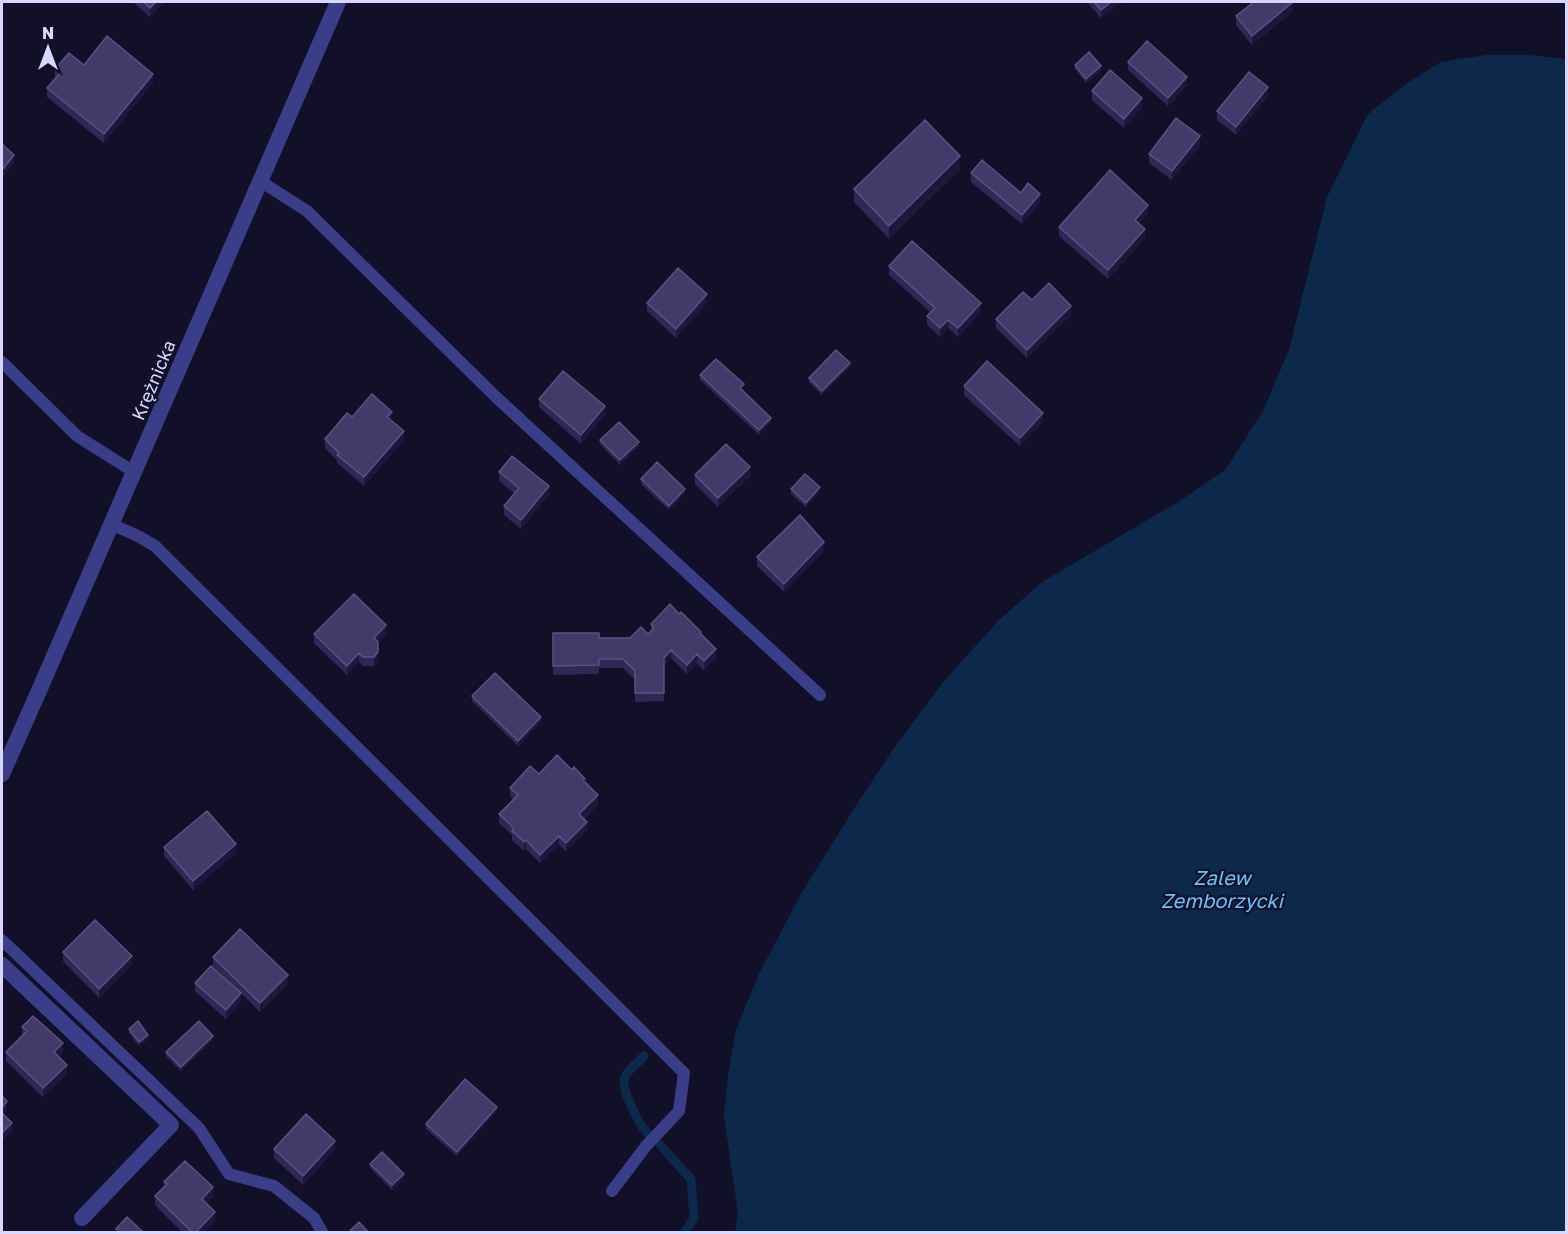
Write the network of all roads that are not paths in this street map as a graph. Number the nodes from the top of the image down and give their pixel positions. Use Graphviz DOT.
graph roads {
  1 [pos="338,2"];
  2 [pos="260,181"];
  3 [pos="2,362"];
  4 [pos="134,472"];
  5 [pos="111,524"];
  6 [pos="820,695"];
  7 [pos="2,774"];
  8 [pos="2,940"];
  9 [pos="2,965"];
  10 [pos="612,1191"];
  11 [pos="82,1218"];
  12 [pos="322,1233"];
  1 -- 2 [label="street, Krężnicka"];
  2 -- 4 [label="street, Krężnicka"];
  2 -- 6 [label="lane"];
  3 -- 4 [label="lane"];
  4 -- 5 [label="street, Krężnicka"];
  5 -- 7 [label="street, Krężnicka"];
  5 -- 10 [label="lane"];
  8 -- 12 [label="lane"];
  9 -- 11 [label="street"];
}
